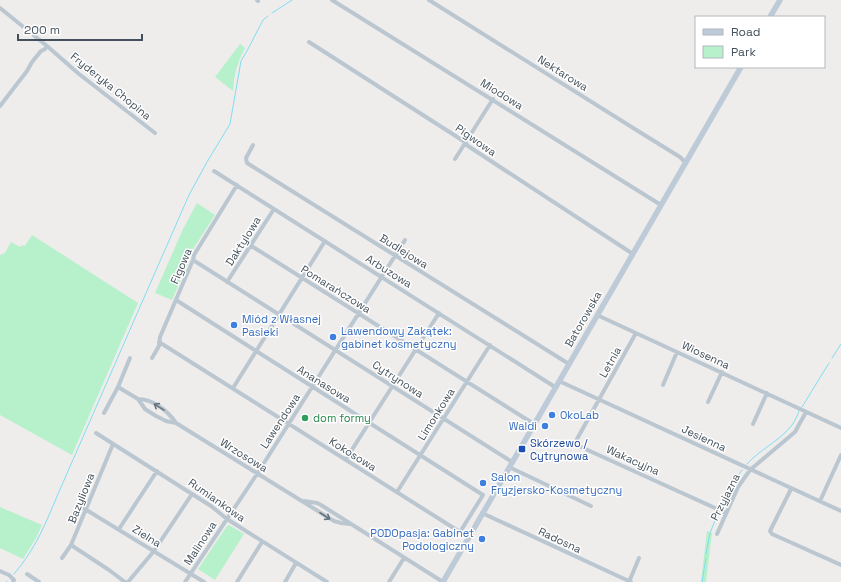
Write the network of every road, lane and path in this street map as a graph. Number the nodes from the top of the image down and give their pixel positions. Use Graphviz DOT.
graph roads {
  1 [pos="332,0"];
  2 [pos="429,0"];
  3 [pos="780,0"];
  4 [pos="0,8"];
  5 [pos="771,16"];
  6 [pos="309,42"];
  7 [pos="47,46"];
  8 [pos="740,68"];
  9 [pos="493,99"];
  10 [pos="0,106"];
  11 [pos="155,133"];
  12 [pos="465,142"];
  13 [pos="253,145"];
  14 [pos="455,159"];
  15 [pos="686,163"];
  16 [pos="214,171"];
  17 [pos="237,186"];
  18 [pos="661,205"];
  19 [pos="274,209"];
  20 [pos="405,240"];
  21 [pos="325,241"];
  22 [pos="250,245"];
  23 [pos="633,254"];
  24 [pos="395,256"];
  25 [pos="193,260"];
  26 [pos="382,277"];
  27 [pos="302,278"];
  28 [pos="228,282"];
  29 [pos="176,300"];
  30 [pos="438,313"];
  31 [pos="279,314"];
  32 [pos="358,314"];
  33 [pos="597,315"];
  34 [pos="636,333"];
  35 [pos="159,342"];
  36 [pos="490,346"];
  37 [pos="336,350"];
  38 [pos="415,350"];
  39 [pos="256,351"];
  40 [pos="677,352"];
  41 [pos="130,358"];
  42 [pos="152,358"];
  43 [pos="568,364"];
  44 [pos="722,372"];
  45 [pos="559,381"];
  46 [pos="466,382"];
  47 [pos="663,385"];
  48 [pos="392,386"];
  49 [pos="118,387"];
  50 [pos="312,387"];
  51 [pos="556,387"];
  52 [pos="233,388"];
  53 [pos="767,393"];
  54 [pos="138,399"];
  55 [pos="599,400"];
  56 [pos="708,402"];
  57 [pos="806,412"];
  58 [pos="104,413"];
  59 [pos="443,419"];
  60 [pos="176,423"];
  61 [pos="369,423"];
  62 [pos="289,424"];
  63 [pos="534,424"];
  64 [pos="753,424"];
  65 [pos="841,428"];
  66 [pos="96,433"];
  67 [pos="113,444"];
  68 [pos="420,455"];
  69 [pos="841,455"];
  70 [pos="346,459"];
  71 [pos="510,465"];
  72 [pos="750,470"];
  73 [pos="157,471"];
  74 [pos="257,474"];
  75 [pos="791,489"];
  76 [pos="397,492"];
  77 [pos="192,494"];
  78 [pos="483,495"];
  79 [pos="820,502"];
  80 [pos="80,506"];
  81 [pos="591,506"];
  82 [pos="86,509"];
  83 [pos="841,511"];
  84 [pos="482,513"];
  85 [pos="726,513"];
  86 [pos="227,519"];
  87 [pos="119,529"];
  88 [pos="717,534"];
  89 [pos="262,542"];
  90 [pos="71,545"];
  91 [pos="154,551"];
  92 [pos="62,558"];
  93 [pos="404,558"];
  94 [pos="639,558"];
  95 [pos="296,563"];
  96 [pos="841,565"];
  97 [pos="0,571"];
  98 [pos="191,573"];
  99 [pos="27,574"];
  100 [pos="14,581"];
  101 [pos="39,582"];
  102 [pos="125,582"];
  103 [pos="128,582"];
  104 [pos="185,582"];
  105 [pos="204,582"];
  106 [pos="237,582"];
  107 [pos="284,582"];
  108 [pos="327,582"];
  109 [pos="389,582"];
  110 [pos="443,582"];
  111 [pos="630,582"];
  1 -- 9 [label="street, Miodowa"];
  2 -- 15 [label="street, Nektarowa"];
  3 -- 5 [label="street"];
  4 -- 7 [label="street, Fryderyka Chopina"];
  6 -- 12 [label="street, Pigwowa"];
  7 -- 10 [label="street"];
  7 -- 11 [label="street, Fryderyka Chopina"];
  8 -- 15 [label="street, Batorowska"];
  9 -- 12 [label="street"];
  9 -- 18 [label="street, Miodowa"];
  12 -- 14 [label="street"];
  12 -- 23 [label="street, Pigwowa"];
  13 -- 24 [label="street, Budlejowa"];
  15 -- 18 [label="street, Batorowska"];
  16 -- 17 [label="street, Arbuzowa"];
  17 -- 19 [label="street, Arbuzowa"];
  17 -- 25 [label="street, Figowa"];
  18 -- 23 [label="street, Batorowska"];
  19 -- 21 [label="street, Arbuzowa"];
  19 -- 22 [label="street, Daktylowa"];
  20 -- 24 [label="street, Lawendowa"];
  21 -- 26 [label="street, Arbuzowa"];
  21 -- 27 [label="street"];
  22 -- 27 [label="street, Pomarańczowa"];
  22 -- 28 [label="street, Daktylowa"];
  23 -- 33 [label="street, Batorowska"];
  24 -- 26 [label="street, Lawendowa"];
  24 -- 43 [label="street, Budlejowa"];
  25 -- 28 [label="street, Cytrynowa"];
  25 -- 29 [label="street, Figowa"];
  26 -- 30 [label="street, Arbuzowa"];
  26 -- 32 [label="street, Lawendowa"];
  27 -- 31 [label="street"];
  27 -- 32 [label="street, Pomarańczowa"];
  28 -- 31 [label="street, Cytrynowa"];
  29 -- 35 [label="street, Figowa"];
  29 -- 39 [label="street, Ananasowa"];
  30 -- 36 [label="street, Arbuzowa"];
  30 -- 38 [label="street"];
  31 -- 37 [label="street, Cytrynowa"];
  31 -- 39 [label="street"];
  32 -- 37 [label="street, Lawendowa"];
  32 -- 38 [label="street, Pomarańczowa"];
  33 -- 34 [label="street, Wiosenna"];
  33 -- 43 [label="street, Batorowska"];
  34 -- 40 [label="street, Wiosenna"];
  34 -- 55 [label="street, Letnia"];
  35 -- 42 [label="street, Figowa"];
  35 -- 52 [label="street, Kokosowa"];
  36 -- 46 [label="street, Limonkowa"];
  36 -- 51 [label="street, Arbuzowa"];
  37 -- 48 [label="street, Cytrynowa"];
  37 -- 50 [label="street, Lawendowa"];
  38 -- 46 [label="street, Pomarańczowa"];
  38 -- 48 [label="street"];
  39 -- 50 [label="street, Ananasowa"];
  39 -- 52 [label="street"];
  40 -- 44 [label="street, Wiosenna"];
  40 -- 47 [label="street"];
  41 -- 49 [label="street"];
  43 -- 45 [label="street, Batorowska"];
  44 -- 53 [label="street, Wiosenna"];
  44 -- 56 [label="street"];
  45 -- 51 [label="street, Batorowska"];
  45 -- 55 [label="street, Jesienna"];
  46 -- 59 [label="street, Limonkowa"];
  46 -- 63 [label="street, Pomarańczowa"];
  48 -- 59 [label="street, Cytrynowa"];
  48 -- 61 [label="street"];
  49 -- 54 [label="street, Wrzosowa"];
  49 -- 58 [label="street"];
  50 -- 61 [label="street, Ananasowa"];
  50 -- 62 [label="street, Lawendowa"];
  51 -- 63 [label="street, Batorowska"];
  52 -- 62 [label="street, Kokosowa"];
  53 -- 57 [label="street, Wiosenna"];
  53 -- 64 [label="street"];
  54 -- 60 [label="street, Wrzosowa"];
  60 -- 54 [label="street, Wrzosowa, one-way"];
  55 -- 72 [label="street, Jesienna"];
  55 -- 85 [label="street, Wakacyjna"];
  57 -- 65 [label="street, Wiosenna"];
  57 -- 72 [label="street"];
  59 -- 68 [label="street, Limonkowa"];
  59 -- 71 [label="street, Cytrynowa"];
  60 -- 74 [label="street, Wrzosowa"];
  61 -- 68 [label="street, Ananasowa"];
  61 -- 70 [label="street"];
  62 -- 70 [label="street, Kokosowa"];
  62 -- 74 [label="street, Lawendowa"];
  63 -- 71 [label="street, Batorowska"];
  66 -- 67 [label="street, Rumiankowa"];
  67 -- 73 [label="street, Rumiankowa"];
  67 -- 82 [label="street, Bazyliowa"];
  68 -- 76 [label="street, Limonkowa"];
  68 -- 78 [label="street, Ananasowa"];
  69 -- 79 [label="street"];
  70 -- 76 [label="street, Kokosowa"];
  71 -- 81 [label="street, Cytrynowa"];
  71 -- 84 [label="street, Batorowska"];
  72 -- 75 [label="street, Jesienna"];
  72 -- 85 [label="street, Przyjazna"];
  73 -- 77 [label="street, Rumiankowa"];
  73 -- 87 [label="street"];
  74 -- 86 [label="street, Malinowa"];
  74 -- 93 [label="street, Wrzosowa"];
  75 -- 79 [label="street, Jesienna"];
  75 -- 96 [label="street"];
  76 -- 78 [label="street, Kokosowa"];
  77 -- 86 [label="street, Rumiankowa"];
  77 -- 91 [label="street"];
  79 -- 83 [label="street, Jesienna"];
  80 -- 82 [label="street, Zielna"];
  82 -- 87 [label="street, Zielna"];
  82 -- 90 [label="street, Bazyliowa"];
  84 -- 110 [label="street, Batorowska"];
  84 -- 111 [label="street, Radosna"];
  85 -- 88 [label="street, Przyjazna"];
  86 -- 89 [label="street, Rumiankowa"];
  86 -- 98 [label="street, Malinowa"];
  87 -- 91 [label="street, Zielna"];
  89 -- 95 [label="street, Rumiankowa"];
  89 -- 106 [label="street"];
  90 -- 92 [label="street, Bazyliowa"];
  90 -- 102 [label="street"];
  91 -- 98 [label="street, Zielna"];
  91 -- 103 [label="street"];
  93 -- 109 [label="street"];
  93 -- 110 [label="street, Wrzosowa"];
  94 -- 111 [label="street"];
  95 -- 107 [label="street"];
  95 -- 108 [label="street, Rumiankowa"];
  97 -- 100 [label="street"];
  98 -- 104 [label="street, Malinowa"];
  98 -- 105 [label="street, Zielna"];
  99 -- 101 [label="street"];
}
